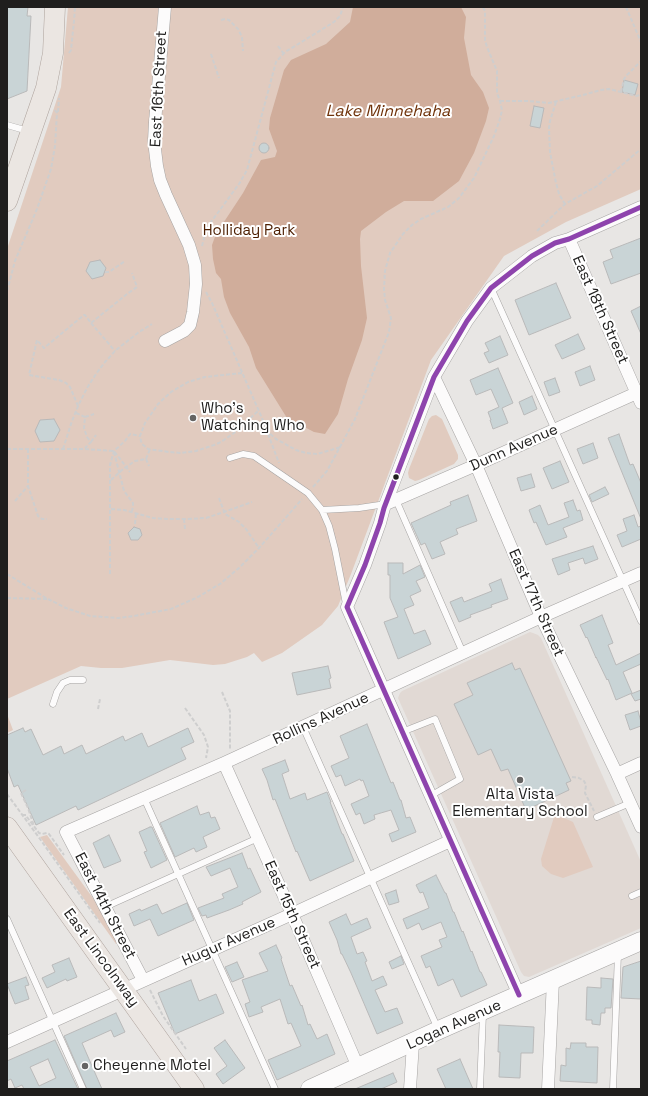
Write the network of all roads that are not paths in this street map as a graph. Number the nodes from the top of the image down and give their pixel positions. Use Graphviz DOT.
graph roads {
  1 [pos="55,7"];
  2 [pos="165,7"];
  3 [pos="7,125"];
  4 [pos="31,132"];
  5 [pos="9,189"];
  6 [pos="641,207"];
  7 [pos="569,239"];
  8 [pos="491,288"];
  9 [pos="165,341"];
  10 [pos="434,377"];
  11 [pos="640,395"];
  12 [pos="554,430"];
  13 [pos="230,458"];
  14 [pos="476,465"];
  15 [pos="391,502"];
  16 [pos="322,510"];
  17 [pos="641,573"];
  18 [pos="623,580"];
  19 [pos="347,607"];
  20 [pos="541,617"];
  21 [pos="641,621"];
  22 [pos="463,653"];
  23 [pos="83,680"];
  24 [pos="383,690"];
  25 [pos="53,704"];
  26 [pos="303,727"];
  27 [pos="402,732"];
  28 [pos="229,762"];
  29 [pos="641,763"];
  30 [pos="617,774"];
  31 [pos="430,796"];
  32 [pos="144,798"];
  33 [pos="630,803"];
  34 [pos="597,817"];
  35 [pos="14,821"];
  36 [pos="641,827"];
  37 [pos="66,832"];
  38 [pos="258,838"];
  39 [pos="450,841"];
  40 [pos="178,875"];
  41 [pos="371,878"];
  42 [pos="641,892"];
  43 [pos="632,896"];
  44 [pos="105,907"];
  45 [pos="292,914"];
  46 [pos="7,919"];
  47 [pos="641,940"];
  48 [pos="212,950"];
  49 [pos="619,951"];
  50 [pos="553,980"];
  51 [pos="146,985"];
  52 [pos="123,989"];
  53 [pos="519,995"];
  54 [pos="483,1011"];
  55 [pos="53,1021"];
  56 [pos="439,1030"];
  57 [pos="7,1042"];
  58 [pos="413,1043"];
  59 [pos="358,1067"];
  60 [pos="83,1089"];
  61 [pos="194,1089"];
  62 [pos="275,1089"];
  63 [pos="310,1089"];
  64 [pos="410,1089"];
  65 [pos="480,1089"];
  66 [pos="548,1089"];
  67 [pos="613,1089"];
  1 -- 4 [label="main road"];
  2 -- 9 [label="street, East 16th Street"];
  3 -- 4 [label="lane"];
  4 -- 5 [label="main road"];
  6 -- 7 [label="street"];
  7 -- 8 [label="street"];
  7 -- 11 [label="street, East 18th Street"];
  8 -- 10 [label="street"];
  8 -- 12 [label="lane"];
  10 -- 14 [label="street, East 17th Street"];
  10 -- 15 [label="street"];
  11 -- 12 [label="street, Dunn Avenue"];
  12 -- 14 [label="street, Dunn Avenue"];
  12 -- 18 [label="lane"];
  13 -- 16 [label="lane"];
  14 -- 15 [label="street, Dunn Avenue"];
  14 -- 20 [label="street, East 17th Street"];
  15 -- 16 [label="lane"];
  15 -- 19 [label="street"];
  15 -- 22 [label="lane"];
  16 -- 19 [label="lane"];
  17 -- 18 [label="street, Rollins Avenue"];
  18 -- 20 [label="street, Rollins Avenue"];
  18 -- 21 [label="lane"];
  19 -- 24 [label="street"];
  20 -- 22 [label="street, Rollins Avenue"];
  20 -- 30 [label="street, East 17th Street"];
  22 -- 24 [label="street, Rollins Avenue"];
  23 -- 25 [label="lane"];
  24 -- 26 [label="street, Rollins Avenue"];
  24 -- 27 [label="street"];
  26 -- 28 [label="street, Rollins Avenue"];
  26 -- 41 [label="lane"];
  27 -- 31 [label="street"];
  27 -- 31 [label="lane"];
  28 -- 32 [label="street, Rollins Avenue"];
  28 -- 38 [label="street, East 15th Street"];
  29 -- 30 [label="street"];
  30 -- 33 [label="street, East 17th Street"];
  31 -- 39 [label="street"];
  32 -- 37 [label="street, Rollins Avenue"];
  32 -- 40 [label="lane"];
  33 -- 34 [label="lane"];
  33 -- 36 [label="street, East 17th Street"];
  35 -- 52 [label="main road, East Lincolnway"];
  37 -- 44 [label="street, East 14th Street"];
  38 -- 40 [label="lane"];
  38 -- 45 [label="street, East 15th Street"];
  39 -- 41 [label="street, Hugur Avenue"];
  39 -- 53 [label="street"];
  40 -- 44 [label="lane"];
  40 -- 48 [label="lane"];
  41 -- 45 [label="street, Hugur Avenue"];
  41 -- 56 [label="lane"];
  42 -- 43 [label="lane"];
  44 -- 51 [label="street, East 14th Street"];
  45 -- 48 [label="street, Hugur Avenue"];
  45 -- 59 [label="street, East 15th Street"];
  46 -- 55 [label="lane"];
  47 -- 49 [label="street, Logan Avenue"];
  48 -- 51 [label="street, Hugur Avenue"];
  48 -- 62 [label="lane"];
  49 -- 50 [label="street, Logan Avenue"];
  49 -- 67 [label="lane"];
  50 -- 53 [label="street, Logan Avenue"];
  50 -- 66 [label="street"];
  51 -- 52 [label="street, Hugur Avenue"];
  52 -- 55 [label="street, Hugur Avenue"];
  52 -- 61 [label="main road, East Lincolnway"];
  53 -- 54 [label="street, Logan Avenue"];
  54 -- 56 [label="street, Logan Avenue"];
  54 -- 65 [label="lane"];
  55 -- 57 [label="street, Hugur Avenue"];
  55 -- 60 [label="lane"];
  56 -- 58 [label="street, Logan Avenue"];
  58 -- 59 [label="street, Logan Avenue"];
  58 -- 64 [label="street"];
  59 -- 63 [label="street, Logan Avenue"];
}
